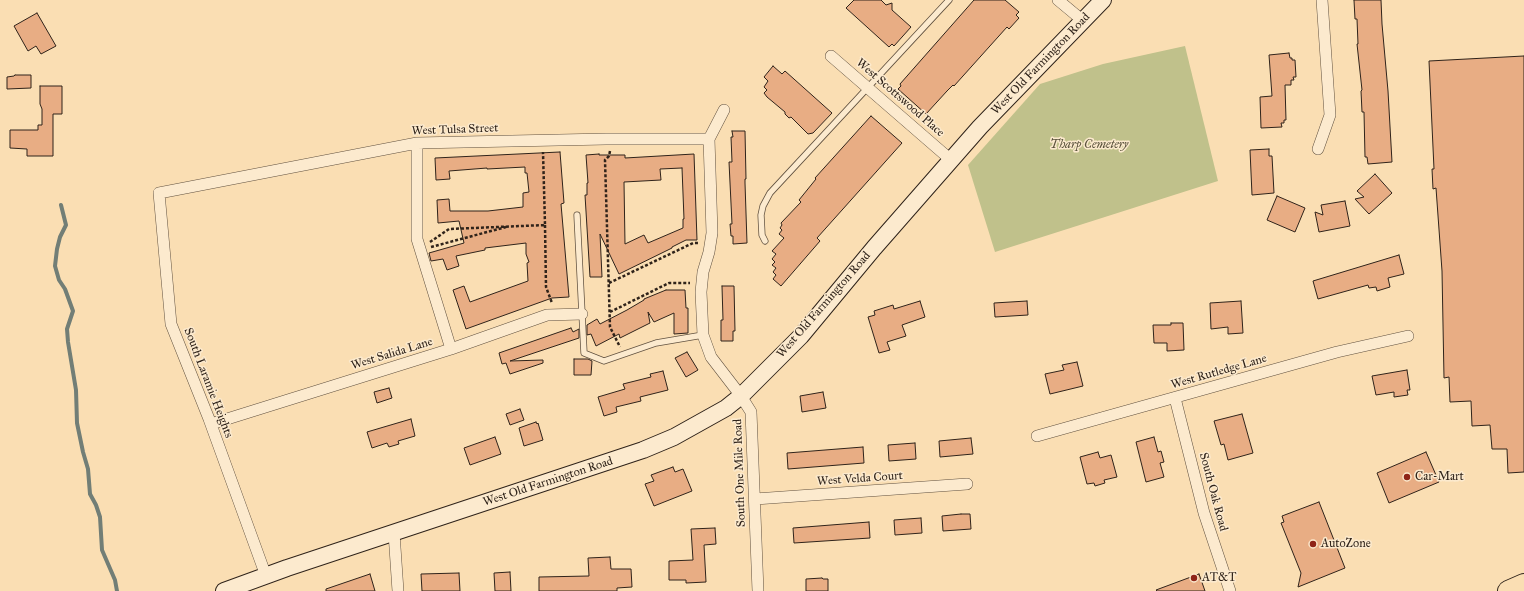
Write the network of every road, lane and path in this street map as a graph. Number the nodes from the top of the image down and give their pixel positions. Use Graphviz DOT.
graph roads {
  1 [pos="949,0"];
  2 [pos="1058,0"];
  3 [pos="1103,0"];
  4 [pos="1322,0"];
  5 [pos="1082,20"];
  6 [pos="831,56"];
  7 [pos="868,88"];
  8 [pos="724,110"];
  9 [pos="606,139"];
  10 [pos="709,139"];
  11 [pos="542,140"];
  12 [pos="417,143"];
  13 [pos="1318,149"];
  14 [pos="951,160"];
  15 [pos="159,193"];
  16 [pos="577,215"];
  17 [pos="545,225"];
  18 [pos="506,227"];
  19 [pos="710,241"];
  20 [pos="765,241"];
  21 [pos="420,249"];
  22 [pos="702,283"];
  23 [pos="609,284"];
  24 [pos="610,312"];
  25 [pos="582,314"];
  26 [pos="555,315"];
  27 [pos="703,335"];
  28 [pos="1408,336"];
  29 [pos="451,350"];
  30 [pos="624,354"];
  31 [pos="740,396"];
  32 [pos="1175,398"];
  33 [pos="211,424"];
  34 [pos="1037,436"];
  35 [pos="967,484"];
  36 [pos="754,500"];
  37 [pos="394,533"];
  38 [pos="266,576"];
  39 [pos="1524,584"];
  40 [pos="224,591"];
  41 [pos="398,591"];
  42 [pos="758,591"];
  43 [pos="1230,591"];
  44 [pos="1508,591"];
  1 -- 7 [label="lane"];
  2 -- 5 [label="street"];
  3 -- 5 [label="street, West Old Farmington Road"];
  4 -- 13 [label="street"];
  5 -- 14 [label="street, West Old Farmington Road"];
  6 -- 7 [label="street, West Scottswood Place"];
  7 -- 14 [label="street, West Scottswood Place"];
  7 -- 20 [label="lane"];
  8 -- 10 [label="street, South One Mile Road"];
  9 -- 10 [label="street, West Tulsa Street"];
  9 -- 11 [label="street, West Tulsa Street"];
  9 -- 23 [label="path"];
  10 -- 19 [label="street, South One Mile Road"];
  11 -- 12 [label="street, West Tulsa Street"];
  11 -- 17 [label="path"];
  12 -- 15 [label="street, West Tulsa Street"];
  12 -- 21 [label="street"];
  14 -- 31 [label="street, West Old Farmington Road"];
  15 -- 33 [label="street, South Laramie Heights"];
  16 -- 25 [label="lane"];
  17 -- 18 [label="path"];
  17 -- 26 [label="path"];
  18 -- 21 [label="path"];
  18 -- 21 [label="path"];
  19 -- 22 [label="street, South One Mile Road"];
  19 -- 23 [label="path"];
  21 -- 29 [label="street"];
  22 -- 24 [label="path"];
  22 -- 27 [label="street, South One Mile Road"];
  23 -- 24 [label="path"];
  24 -- 30 [label="path"];
  25 -- 26 [label="street, West Salida Lane"];
  25 -- 30 [label="lane"];
  26 -- 29 [label="street, West Salida Lane"];
  27 -- 30 [label="lane"];
  27 -- 31 [label="street, South One Mile Road"];
  28 -- 32 [label="street, West Rutledge Lane"];
  29 -- 33 [label="street, West Salida Lane"];
  31 -- 36 [label="street, South One Mile Road"];
  31 -- 37 [label="street, West Old Farmington Road"];
  32 -- 34 [label="street, West Rutledge Lane"];
  32 -- 43 [label="street, South Oak Road"];
  33 -- 38 [label="street, South Laramie Heights"];
  35 -- 36 [label="street, West Velda Court"];
  36 -- 42 [label="street, South One Mile Road"];
  37 -- 38 [label="street, West Old Farmington Road"];
  37 -- 41 [label="street"];
  38 -- 40 [label="street, West Old Farmington Road"];
  39 -- 44 [label="highway"];
}
